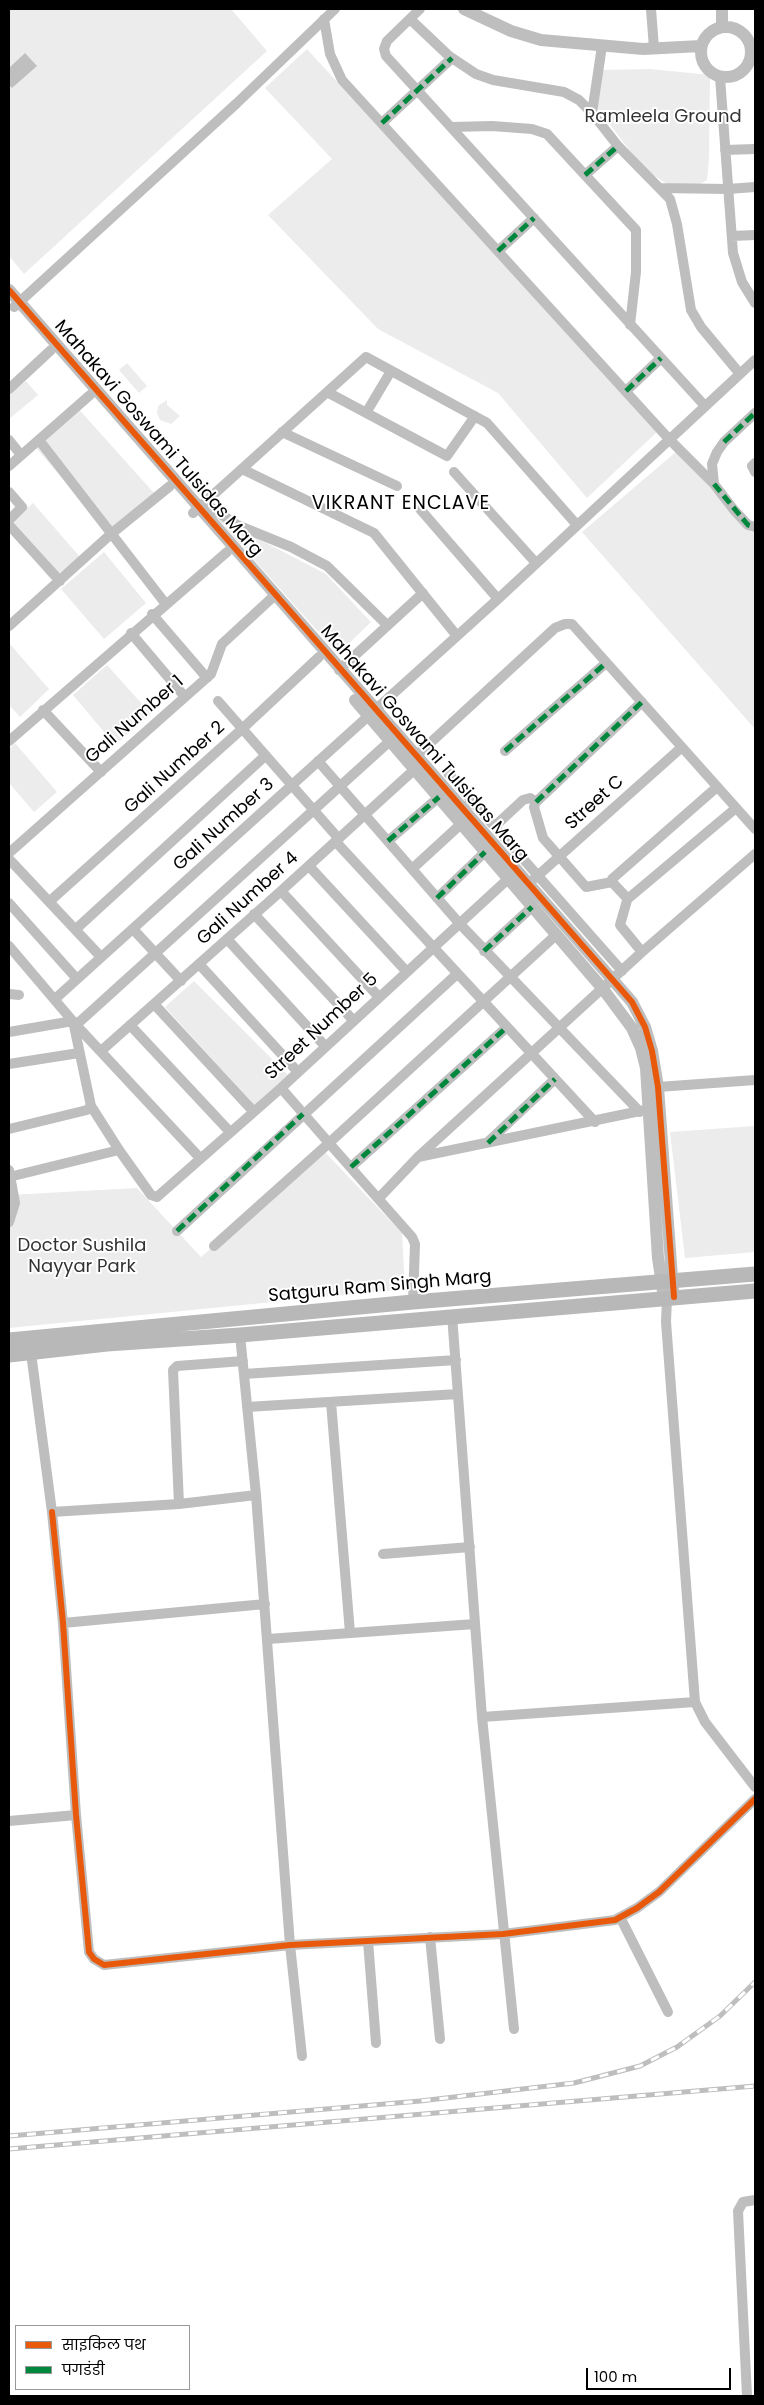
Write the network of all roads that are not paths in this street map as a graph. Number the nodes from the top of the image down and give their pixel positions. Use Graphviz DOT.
graph roads {
  1 [pos="334,9"];
  2 [pos="420,9"];
  3 [pos="464,9"];
  4 [pos="651,9"];
  5 [pos="722,9"];
  6 [pos="324,19"];
  7 [pos="410,19"];
  8 [pos="722,26"];
  9 [pos="602,46"];
  10 [pos="701,46"];
  11 [pos="654,48"];
  12 [pos="753,48"];
  13 [pos="452,58"];
  14 [pos="720,77"];
  15 [pos="417,90"];
  16 [pos="592,113"];
  17 [pos="382,123"];
  18 [pos="451,128"];
  19 [pos="618,146"];
  20 [pos="755,149"];
  21 [pos="725,150"];
  22 [pos="585,175"];
  23 [pos="755,186"];
  24 [pos="660,188"];
  25 [pos="728,189"];
  26 [pos="534,218"];
  27 [pos="755,235"];
  28 [pos="732,236"];
  29 [pos="498,251"];
  30 [pos="9,290"];
  31 [pos="14,303"];
  32 [pos="755,303"];
  33 [pos="630,324"];
  34 [pos="51,350"];
  35 [pos="661,358"];
  36 [pos="755,360"];
  37 [pos="390,370"];
  38 [pos="740,374"];
  39 [pos="9,389"];
  40 [pos="626,391"];
  41 [pos="327,392"];
  42 [pos="90,395"];
  43 [pos="704,406"];
  44 [pos="366,413"];
  45 [pos="755,413"];
  46 [pos="475,416"];
  47 [pos="282,432"];
  48 [pos="669,439"];
  49 [pos="9,440"];
  50 [pos="39,440"];
  51 [pos="21,455"];
  52 [pos="755,463"];
  53 [pos="9,466"];
  54 [pos="242,469"];
  55 [pos="454,472"];
  56 [pos="755,472"];
  57 [pos="714,484"];
  58 [pos="170,486"];
  59 [pos="397,486"];
  60 [pos="9,492"];
  61 [pos="198,508"];
  62 [pos="420,509"];
  63 [pos="9,520"];
  64 [pos="9,525"];
  65 [pos="577,525"];
  66 [pos="755,527"];
  67 [pos="112,534"];
  68 [pos="227,552"];
  69 [pos="536,563"];
  70 [pos="60,582"];
  71 [pos="423,593"];
  72 [pos="271,598"];
  73 [pos="498,599"];
  74 [pos="165,603"];
  75 [pos="152,614"];
  76 [pos="387,625"];
  77 [pos="9,626"];
  78 [pos="131,633"];
  79 [pos="457,636"];
  80 [pos="319,657"];
  81 [pos="606,663"];
  82 [pos="339,670"];
  83 [pos="207,678"];
  84 [pos="185,697"];
  85 [pos="218,701"];
  86 [pos="642,702"];
  87 [pos="43,710"];
  88 [pos="370,712"];
  89 [pos="242,729"];
  90 [pos="9,740"];
  91 [pos="390,741"];
  92 [pos="682,747"];
  93 [pos="505,751"];
  94 [pos="265,756"];
  95 [pos="416,756"];
  96 [pos="318,761"];
  97 [pos="415,769"];
  98 [pos="101,772"];
  99 [pos="448,773"];
  100 [pos="290,786"];
  101 [pos="340,786"];
  102 [pos="717,786"];
  103 [pos="438,797"];
  104 [pos="536,802"];
  105 [pos="467,805"];
  106 [pos="736,808"];
  107 [pos="312,810"];
  108 [pos="366,815"];
  109 [pos="461,824"];
  110 [pos="495,826"];
  111 [pos="755,829"];
  112 [pos="337,841"];
  113 [pos="388,841"];
  114 [pos="485,852"];
  115 [pos="9,853"];
  116 [pos="755,854"];
  117 [pos="559,857"];
  118 [pos="9,859"];
  119 [pos="309,866"];
  120 [pos="412,869"];
  121 [pos="539,875"];
  122 [pos="508,878"];
  123 [pos="612,882"];
  124 [pos="524,888"];
  125 [pos="282,891"];
  126 [pos="628,897"];
  127 [pos="437,898"];
  128 [pos="50,901"];
  129 [pos="9,903"];
  130 [pos="532,907"];
  131 [pos="254,914"];
  132 [pos="459,923"];
  133 [pos="76,929"];
  134 [pos="133,929"];
  135 [pos="556,935"];
  136 [pos="227,939"];
  137 [pos="9,946"];
  138 [pos="432,947"];
  139 [pos="484,951"];
  140 [pos="642,952"];
  141 [pos="155,953"];
  142 [pos="101,958"];
  143 [pos="199,964"];
  144 [pos="622,970"];
  145 [pos="407,972"];
  146 [pos="457,974"];
  147 [pos="509,978"];
  148 [pos="77,979"];
  149 [pos="612,980"];
  150 [pos="181,981"];
  151 [pos="602,989"];
  152 [pos="378,996"];
  153 [pos="55,999"];
  154 [pos="484,1001"];
  155 [pos="154,1004"];
  156 [pos="353,1020"];
  157 [pos="75,1023"];
  158 [pos="130,1025"];
  159 [pos="507,1027"];
  160 [pos="560,1028"];
  161 [pos="9,1032"];
  162 [pos="325,1046"];
  163 [pos="101,1051"];
  164 [pos="79,1053"];
  165 [pos="532,1054"];
  166 [pos="9,1064"];
  167 [pos="298,1071"];
  168 [pos="555,1079"];
  169 [pos="755,1080"];
  170 [pos="658,1087"];
  171 [pos="281,1088"];
  172 [pos="90,1106"];
  173 [pos="253,1111"];
  174 [pos="644,1111"];
  175 [pos="303,1114"];
  176 [pos="595,1122"];
  177 [pos="9,1128"];
  178 [pos="230,1132"];
  179 [pos="329,1143"];
  180 [pos="488,1143"];
  181 [pos="119,1150"];
  182 [pos="418,1156"];
  183 [pos="200,1158"];
  184 [pos="351,1167"];
  185 [pos="9,1175"];
  186 [pos="379,1198"];
  187 [pos="9,1222"];
  188 [pos="177,1231"];
  189 [pos="214,1246"];
  190 [pos="755,1274"];
  191 [pos="666,1282"];
  192 [pos="755,1291"];
  193 [pos="667,1298"];
  194 [pos="413,1302"];
  195 [pos="452,1315"];
  196 [pos="240,1335"];
  197 [pos="9,1340"];
  198 [pos="31,1353"];
  199 [pos="9,1355"];
  200 [pos="456,1360"];
  201 [pos="243,1361"];
  202 [pos="244,1374"];
  203 [pos="458,1394"];
  204 [pos="331,1402"];
  205 [pos="247,1407"];
  206 [pos="256,1495"];
  207 [pos="179,1504"];
  208 [pos="52,1512"];
  209 [pos="470,1547"];
  210 [pos="383,1554"];
  211 [pos="265,1604"];
  212 [pos="63,1622"];
  213 [pos="475,1624"];
  214 [pos="350,1633"];
  215 [pos="268,1639"];
  216 [pos="695,1702"];
  217 [pos="482,1717"];
  218 [pos="755,1787"];
  219 [pos="755,1799"];
  220 [pos="76,1815"];
  221 [pos="9,1821"];
  222 [pos="620,1917"];
  223 [pos="503,1934"];
  224 [pos="430,1937"];
  225 [pos="368,1940"];
  226 [pos="290,1945"];
  227 [pos="668,2012"];
  228 [pos="514,2028"];
  229 [pos="440,2039"];
  230 [pos="376,2043"];
  231 [pos="302,2056"];
  232 [pos="755,2200"];
  233 [pos="747,2396"];
  1 -- 6 [label="street"];
  2 -- 7 [label="street"];
  3 -- 9 [label="street"];
  4 -- 11 [label="street"];
  5 -- 8 [label="street"];
  6 -- 17 [label="street"];
  6 -- 31 [label="street"];
  7 -- 13 [label="street"];
  7 -- 15 [label="street"];
  8 -- 10 [label="street"];
  8 -- 12 [label="street"];
  9 -- 11 [label="street"];
  9 -- 16 [label="street"];
  10 -- 11 [label="street"];
  10 -- 14 [label="street"];
  12 -- 14 [label="street"];
  13 -- 15 [label="street"];
  13 -- 16 [label="street"];
  14 -- 21 [label="street"];
  15 -- 17 [label="street"];
  15 -- 18 [label="street"];
  16 -- 19 [label="street"];
  17 -- 29 [label="street"];
  18 -- 22 [label="street"];
  18 -- 26 [label="street"];
  19 -- 22 [label="street"];
  19 -- 24 [label="street"];
  20 -- 21 [label="street"];
  21 -- 25 [label="street"];
  22 -- 33 [label="street"];
  23 -- 25 [label="street"];
  24 -- 25 [label="street"];
  24 -- 38 [label="street"];
  25 -- 28 [label="street"];
  26 -- 29 [label="street"];
  26 -- 33 [label="street"];
  27 -- 28 [label="street"];
  28 -- 32 [label="street"];
  29 -- 40 [label="street"];
  30 -- 31 [label="street, Mahakavi Goswami Tulsidas Marg"];
  31 -- 34 [label="street, Mahakavi Goswami Tulsidas Marg"];
  31 -- 61 [label="street, Mahakavi Goswami Tulsidas Marg"];
  33 -- 35 [label="street"];
  34 -- 39 [label="street"];
  34 -- 42 [label="street, Mahakavi Goswami Tulsidas Marg"];
  35 -- 40 [label="street"];
  35 -- 43 [label="street"];
  36 -- 38 [label="street, Gali Number 3"];
  37 -- 41 [label="street"];
  37 -- 44 [label="street"];
  37 -- 46 [label="street"];
  38 -- 43 [label="street, Gali Number 3"];
  40 -- 48 [label="street"];
  41 -- 44 [label="street"];
  41 -- 47 [label="street"];
  42 -- 50 [label="street"];
  42 -- 58 [label="street, Mahakavi Goswami Tulsidas Marg"];
  43 -- 48 [label="street, Gali Number 3"];
  44 -- 46 [label="street"];
  45 -- 57 [label="street"];
  46 -- 65 [label="street"];
  47 -- 54 [label="street"];
  47 -- 59 [label="street"];
  48 -- 57 [label="street"];
  48 -- 65 [label="street, Gali Number 3"];
  49 -- 51 [label="street"];
  50 -- 51 [label="street"];
  50 -- 67 [label="street"];
  51 -- 53 [label="street"];
  52 -- 56 [label="street"];
  54 -- 61 [label="street"];
  54 -- 71 [label="street"];
  55 -- 69 [label="street"];
  57 -- 66 [label="street"];
  58 -- 61 [label="street, Mahakavi Goswami Tulsidas Marg"];
  58 -- 67 [label="street"];
  60 -- 63 [label="street"];
  61 -- 68 [label="street, Mahakavi Goswami Tulsidas Marg"];
  61 -- 72 [label="street, Mahakavi Goswami Tulsidas Marg"];
  61 -- 76 [label="street"];
  62 -- 73 [label="street"];
  64 -- 70 [label="street"];
  65 -- 69 [label="street, Gali Number 3"];
  67 -- 70 [label="street"];
  67 -- 74 [label="street"];
  68 -- 72 [label="street, Mahakavi Goswami Tulsidas Marg"];
  68 -- 74 [label="street"];
  69 -- 73 [label="street, Gali Number 3"];
  70 -- 77 [label="street"];
  71 -- 76 [label="street"];
  71 -- 79 [label="street"];
  72 -- 80 [label="street, Mahakavi Goswami Tulsidas Marg"];
  72 -- 82 [label="street, Mahakavi Goswami Tulsidas Marg"];
  72 -- 83 [label="street, Gali Number 1"];
  73 -- 79 [label="street, Gali Number 3"];
  74 -- 75 [label="street"];
  75 -- 78 [label="street"];
  75 -- 83 [label="street"];
  76 -- 82 [label="street"];
  78 -- 84 [label="street"];
  78 -- 87 [label="street"];
  79 -- 88 [label="street, Gali Number 3"];
  80 -- 88 [label="street, Mahakavi Goswami Tulsidas Marg"];
  80 -- 89 [label="street, Gali Number 2"];
  81 -- 86 [label="street"];
  81 -- 93 [label="street"];
  81 -- 95 [label="street"];
  82 -- 88 [label="street, Mahakavi Goswami Tulsidas Marg"];
  83 -- 84 [label="street, Gali Number 1"];
  84 -- 98 [label="street, Gali Number 1"];
  85 -- 89 [label="street"];
  86 -- 92 [label="street"];
  86 -- 104 [label="street"];
  87 -- 90 [label="street"];
  87 -- 98 [label="street"];
  88 -- 91 [label="street, Mahakavi Goswami Tulsidas Marg"];
  88 -- 95 [label="street, Mahakavi Goswami Tulsidas Marg"];
  88 -- 96 [label="street, Gali Number 3"];
  89 -- 94 [label="street"];
  89 -- 128 [label="street, Gali Number 2"];
  91 -- 97 [label="street, Mahakavi Goswami Tulsidas Marg"];
  91 -- 101 [label="street"];
  92 -- 102 [label="street"];
  92 -- 117 [label="street, Street C"];
  94 -- 100 [label="street"];
  94 -- 133 [label="street"];
  95 -- 105 [label="street, Mahakavi Goswami Tulsidas Marg"];
  96 -- 100 [label="street, Gali Number 3"];
  96 -- 101 [label="street"];
  97 -- 103 [label="street, Mahakavi Goswami Tulsidas Marg"];
  97 -- 108 [label="street, Gali Number 4"];
  98 -- 115 [label="street, Gali Number 1"];
  99 -- 105 [label="street"];
  100 -- 107 [label="street"];
  100 -- 134 [label="street, Gali Number 3"];
  101 -- 107 [label="street"];
  101 -- 108 [label="street"];
  102 -- 106 [label="street"];
  102 -- 123 [label="street"];
  103 -- 109 [label="street, Mahakavi Goswami Tulsidas Marg"];
  103 -- 113 [label="street"];
  104 -- 110 [label="street"];
  104 -- 117 [label="street"];
  105 -- 110 [label="street"];
  105 -- 124 [label="street, Mahakavi Goswami Tulsidas Marg"];
  106 -- 111 [label="street"];
  106 -- 126 [label="street"];
  107 -- 112 [label="street"];
  107 -- 141 [label="street"];
  108 -- 112 [label="street, Gali Number 4"];
  108 -- 113 [label="street"];
  109 -- 114 [label="street, Mahakavi Goswami Tulsidas Marg"];
  109 -- 120 [label="street"];
  110 -- 121 [label="street"];
  112 -- 119 [label="street, Gali Number 4"];
  112 -- 138 [label="street"];
  113 -- 120 [label="street"];
  114 -- 122 [label="street, Mahakavi Goswami Tulsidas Marg"];
  114 -- 127 [label="street"];
  116 -- 140 [label="street"];
  117 -- 121 [label="street, Street C"];
  117 -- 123 [label="street"];
  118 -- 128 [label="street"];
  119 -- 125 [label="street, Gali Number 4"];
  119 -- 145 [label="street"];
  120 -- 127 [label="street"];
  121 -- 124 [label="street, Street C"];
  121 -- 144 [label="street"];
  122 -- 124 [label="street, Mahakavi Goswami Tulsidas Marg"];
  122 -- 132 [label="street, Street Number 5"];
  123 -- 126 [label="street"];
  124 -- 130 [label="street, Mahakavi Goswami Tulsidas Marg"];
  124 -- 149 [label="street, Mahakavi Goswami Tulsidas Marg"];
  125 -- 131 [label="street, Gali Number 4"];
  125 -- 152 [label="street"];
  126 -- 140 [label="street"];
  127 -- 132 [label="street"];
  128 -- 133 [label="street"];
  129 -- 148 [label="street"];
  130 -- 135 [label="street, Mahakavi Goswami Tulsidas Marg"];
  130 -- 139 [label="street"];
  131 -- 136 [label="street, Gali Number 4"];
  131 -- 156 [label="street"];
  132 -- 138 [label="street, Street Number 5"];
  132 -- 139 [label="street"];
  133 -- 142 [label="street"];
  134 -- 141 [label="street"];
  134 -- 142 [label="street, Gali Number 3"];
  135 -- 147 [label="street"];
  135 -- 151 [label="street, Mahakavi Goswami Tulsidas Marg"];
  136 -- 143 [label="street, Gali Number 4"];
  136 -- 162 [label="street"];
  137 -- 153 [label="street"];
  138 -- 145 [label="street, Street Number 5"];
  138 -- 146 [label="street"];
  139 -- 147 [label="street"];
  140 -- 144 [label="street"];
  141 -- 150 [label="street"];
  141 -- 157 [label="street"];
  142 -- 148 [label="street, Gali Number 3"];
  143 -- 150 [label="street, Gali Number 4"];
  143 -- 167 [label="street"];
  144 -- 149 [label="street"];
  145 -- 152 [label="street, Street Number 5"];
  146 -- 154 [label="street"];
  146 -- 175 [label="street"];
  147 -- 154 [label="street"];
  147 -- 160 [label="street"];
  148 -- 153 [label="street, Gali Number 3"];
  149 -- 151 [label="street"];
  149 -- 170 [label="street, Mahakavi Goswami Tulsidas Marg"];
  150 -- 155 [label="street, Gali Number 4"];
  151 -- 160 [label="street"];
  151 -- 174 [label="street, Mahakavi Goswami Tulsidas Marg"];
  152 -- 156 [label="street, Street Number 5"];
  153 -- 157 [label="street"];
  154 -- 159 [label="street"];
  154 -- 179 [label="street"];
  155 -- 158 [label="street, Gali Number 4"];
  155 -- 173 [label="street"];
  156 -- 162 [label="street, Street Number 5"];
  157 -- 161 [label="street"];
  157 -- 163 [label="street"];
  157 -- 164 [label="street"];
  158 -- 163 [label="street, Gali Number 4"];
  158 -- 178 [label="street"];
  159 -- 165 [label="street"];
  159 -- 184 [label="street"];
  160 -- 165 [label="street"];
  160 -- 174 [label="street"];
  162 -- 167 [label="street, Street Number 5"];
  163 -- 183 [label="street"];
  164 -- 166 [label="street"];
  164 -- 172 [label="street"];
  165 -- 168 [label="street"];
  165 -- 182 [label="street"];
  167 -- 171 [label="street, Street Number 5"];
  168 -- 176 [label="street"];
  168 -- 180 [label="street"];
  169 -- 170 [label="street"];
  170 -- 191 [label="street, Mahakavi Goswami Tulsidas Marg"];
  171 -- 173 [label="street, Street Number 5"];
  171 -- 175 [label="street"];
  172 -- 177 [label="street"];
  172 -- 181 [label="street"];
  173 -- 178 [label="street, Street Number 5"];
  174 -- 176 [label="street"];
  174 -- 191 [label="street, Mahakavi Goswami Tulsidas Marg"];
  175 -- 179 [label="street"];
  175 -- 188 [label="street"];
  176 -- 180 [label="street"];
  178 -- 183 [label="street, Street Number 5"];
  179 -- 184 [label="street"];
  179 -- 189 [label="street"];
  180 -- 182 [label="street"];
  181 -- 183 [label="street, Street Number 5"];
  181 -- 185 [label="street"];
  182 -- 186 [label="street"];
  184 -- 186 [label="street"];
  185 -- 187 [label="street"];
  186 -- 194 [label="street"];
  190 -- 191 [label="main road, Satguru Ram Singh Marg"];
  191 -- 193 [label="street"];
  191 -- 194 [label="main road, Satguru Ram Singh Marg"];
  192 -- 193 [label="main road, Satguru Ram Singh Marg"];
  193 -- 195 [label="main road, Satguru Ram Singh Marg"];
  193 -- 216 [label="street"];
  194 -- 197 [label="main road, Satguru Ram Singh Marg"];
  195 -- 196 [label="main road, Satguru Ram Singh Marg"];
  195 -- 200 [label="street"];
  196 -- 198 [label="main road, Satguru Ram Singh Marg"];
  196 -- 201 [label="street"];
  198 -- 199 [label="main road, Satguru Ram Singh Marg"];
  198 -- 208 [label="street"];
  200 -- 202 [label="street"];
  200 -- 203 [label="street"];
  201 -- 202 [label="street"];
  201 -- 207 [label="street"];
  202 -- 205 [label="street"];
  203 -- 204 [label="street"];
  203 -- 209 [label="street"];
  204 -- 205 [label="street"];
  204 -- 214 [label="street"];
  205 -- 206 [label="street"];
  206 -- 207 [label="street"];
  206 -- 211 [label="street"];
  207 -- 208 [label="street"];
  208 -- 212 [label="street"];
  209 -- 210 [label="street"];
  209 -- 213 [label="street"];
  211 -- 212 [label="street"];
  211 -- 215 [label="street"];
  212 -- 220 [label="street"];
  213 -- 214 [label="street"];
  213 -- 217 [label="street"];
  214 -- 215 [label="street"];
  215 -- 226 [label="street"];
  216 -- 217 [label="street"];
  216 -- 218 [label="street"];
  217 -- 223 [label="street"];
  219 -- 222 [label="street"];
  220 -- 221 [label="street"];
  220 -- 226 [label="street"];
  222 -- 223 [label="street"];
  222 -- 227 [label="street"];
  223 -- 224 [label="street"];
  223 -- 228 [label="street"];
  224 -- 225 [label="street"];
  224 -- 229 [label="street"];
  225 -- 226 [label="street"];
  225 -- 230 [label="street"];
  226 -- 231 [label="street"];
  232 -- 233 [label="street"];
}
